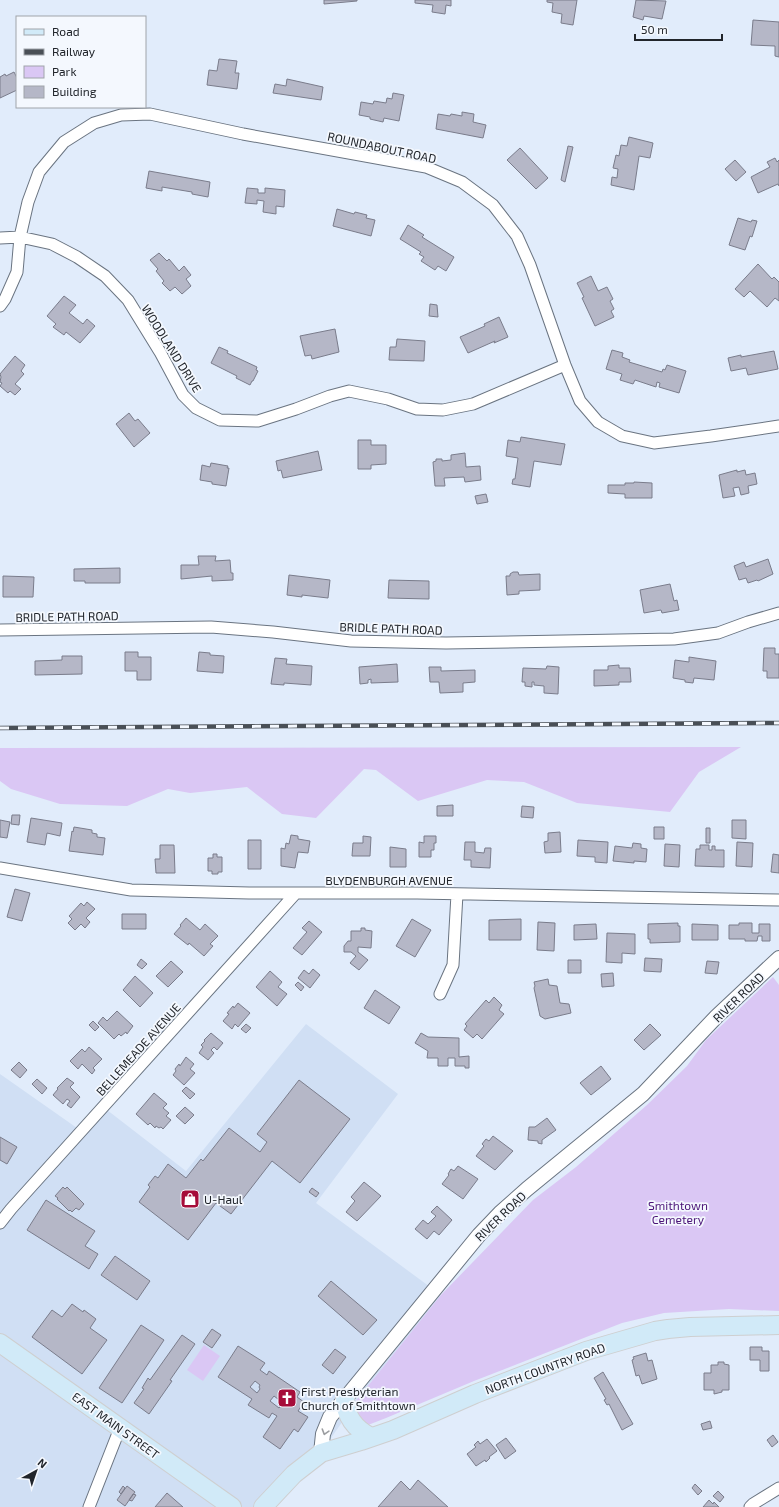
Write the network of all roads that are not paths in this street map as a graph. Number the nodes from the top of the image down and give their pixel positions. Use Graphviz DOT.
graph roads {
  1 [pos="20,237"];
  2 [pos="0,238"];
  3 [pos="0,306"];
  4 [pos="565,365"];
  5 [pos="779,426"];
  6 [pos="779,614"];
  7 [pos="0,630"];
  8 [pos="0,868"];
  9 [pos="296,893"];
  10 [pos="456,894"];
  11 [pos="779,900"];
  12 [pos="779,958"];
  13 [pos="440,994"];
  14 [pos="0,1224"];
  15 [pos="779,1325"];
  16 [pos="0,1343"];
  17 [pos="346,1398"];
  18 [pos="120,1428"];
  19 [pos="371,1437"];
  20 [pos="321,1453"];
  21 [pos="779,1488"];
  22 [pos="89,1507"];
  23 [pos="232,1507"];
  24 [pos="263,1507"];
  25 [pos="750,1507"];
  1 -- 2 [label="street, WOODLAND DRIVE"];
  1 -- 3 [label="street, ROUNDABOUT ROAD"];
  1 -- 4 [label="street, WOODLAND DRIVE"];
  1 -- 4 [label="street, ROUNDABOUT ROAD"];
  4 -- 5 [label="street, ROUNDABOUT ROAD"];
  6 -- 7 [label="street, BRIDLE PATH ROAD"];
  8 -- 9 [label="street, BLYDENBURGH AVENUE"];
  9 -- 10 [label="street, BLYDENBURGH AVENUE"];
  9 -- 14 [label="street, BELLEMEADE AVENUE"];
  10 -- 11 [label="street, BLYDENBURGH AVENUE"];
  10 -- 13 [label="street"];
  12 -- 17 [label="street, RIVER ROAD"];
  15 -- 19 [label="main road, NORTH COUNTRY ROAD"];
  16 -- 18 [label="main road, EAST MAIN STREET"];
  17 -- 19 [label="main road"];
  17 -- 20 [label="street, RIVER ROAD, one-way"];
  18 -- 22 [label="street"];
  18 -- 23 [label="main road, EAST MAIN STREET"];
  19 -- 20 [label="main road, NORTH COUNTRY ROAD"];
  20 -- 24 [label="main road"];
  21 -- 25 [label="street"];
}
